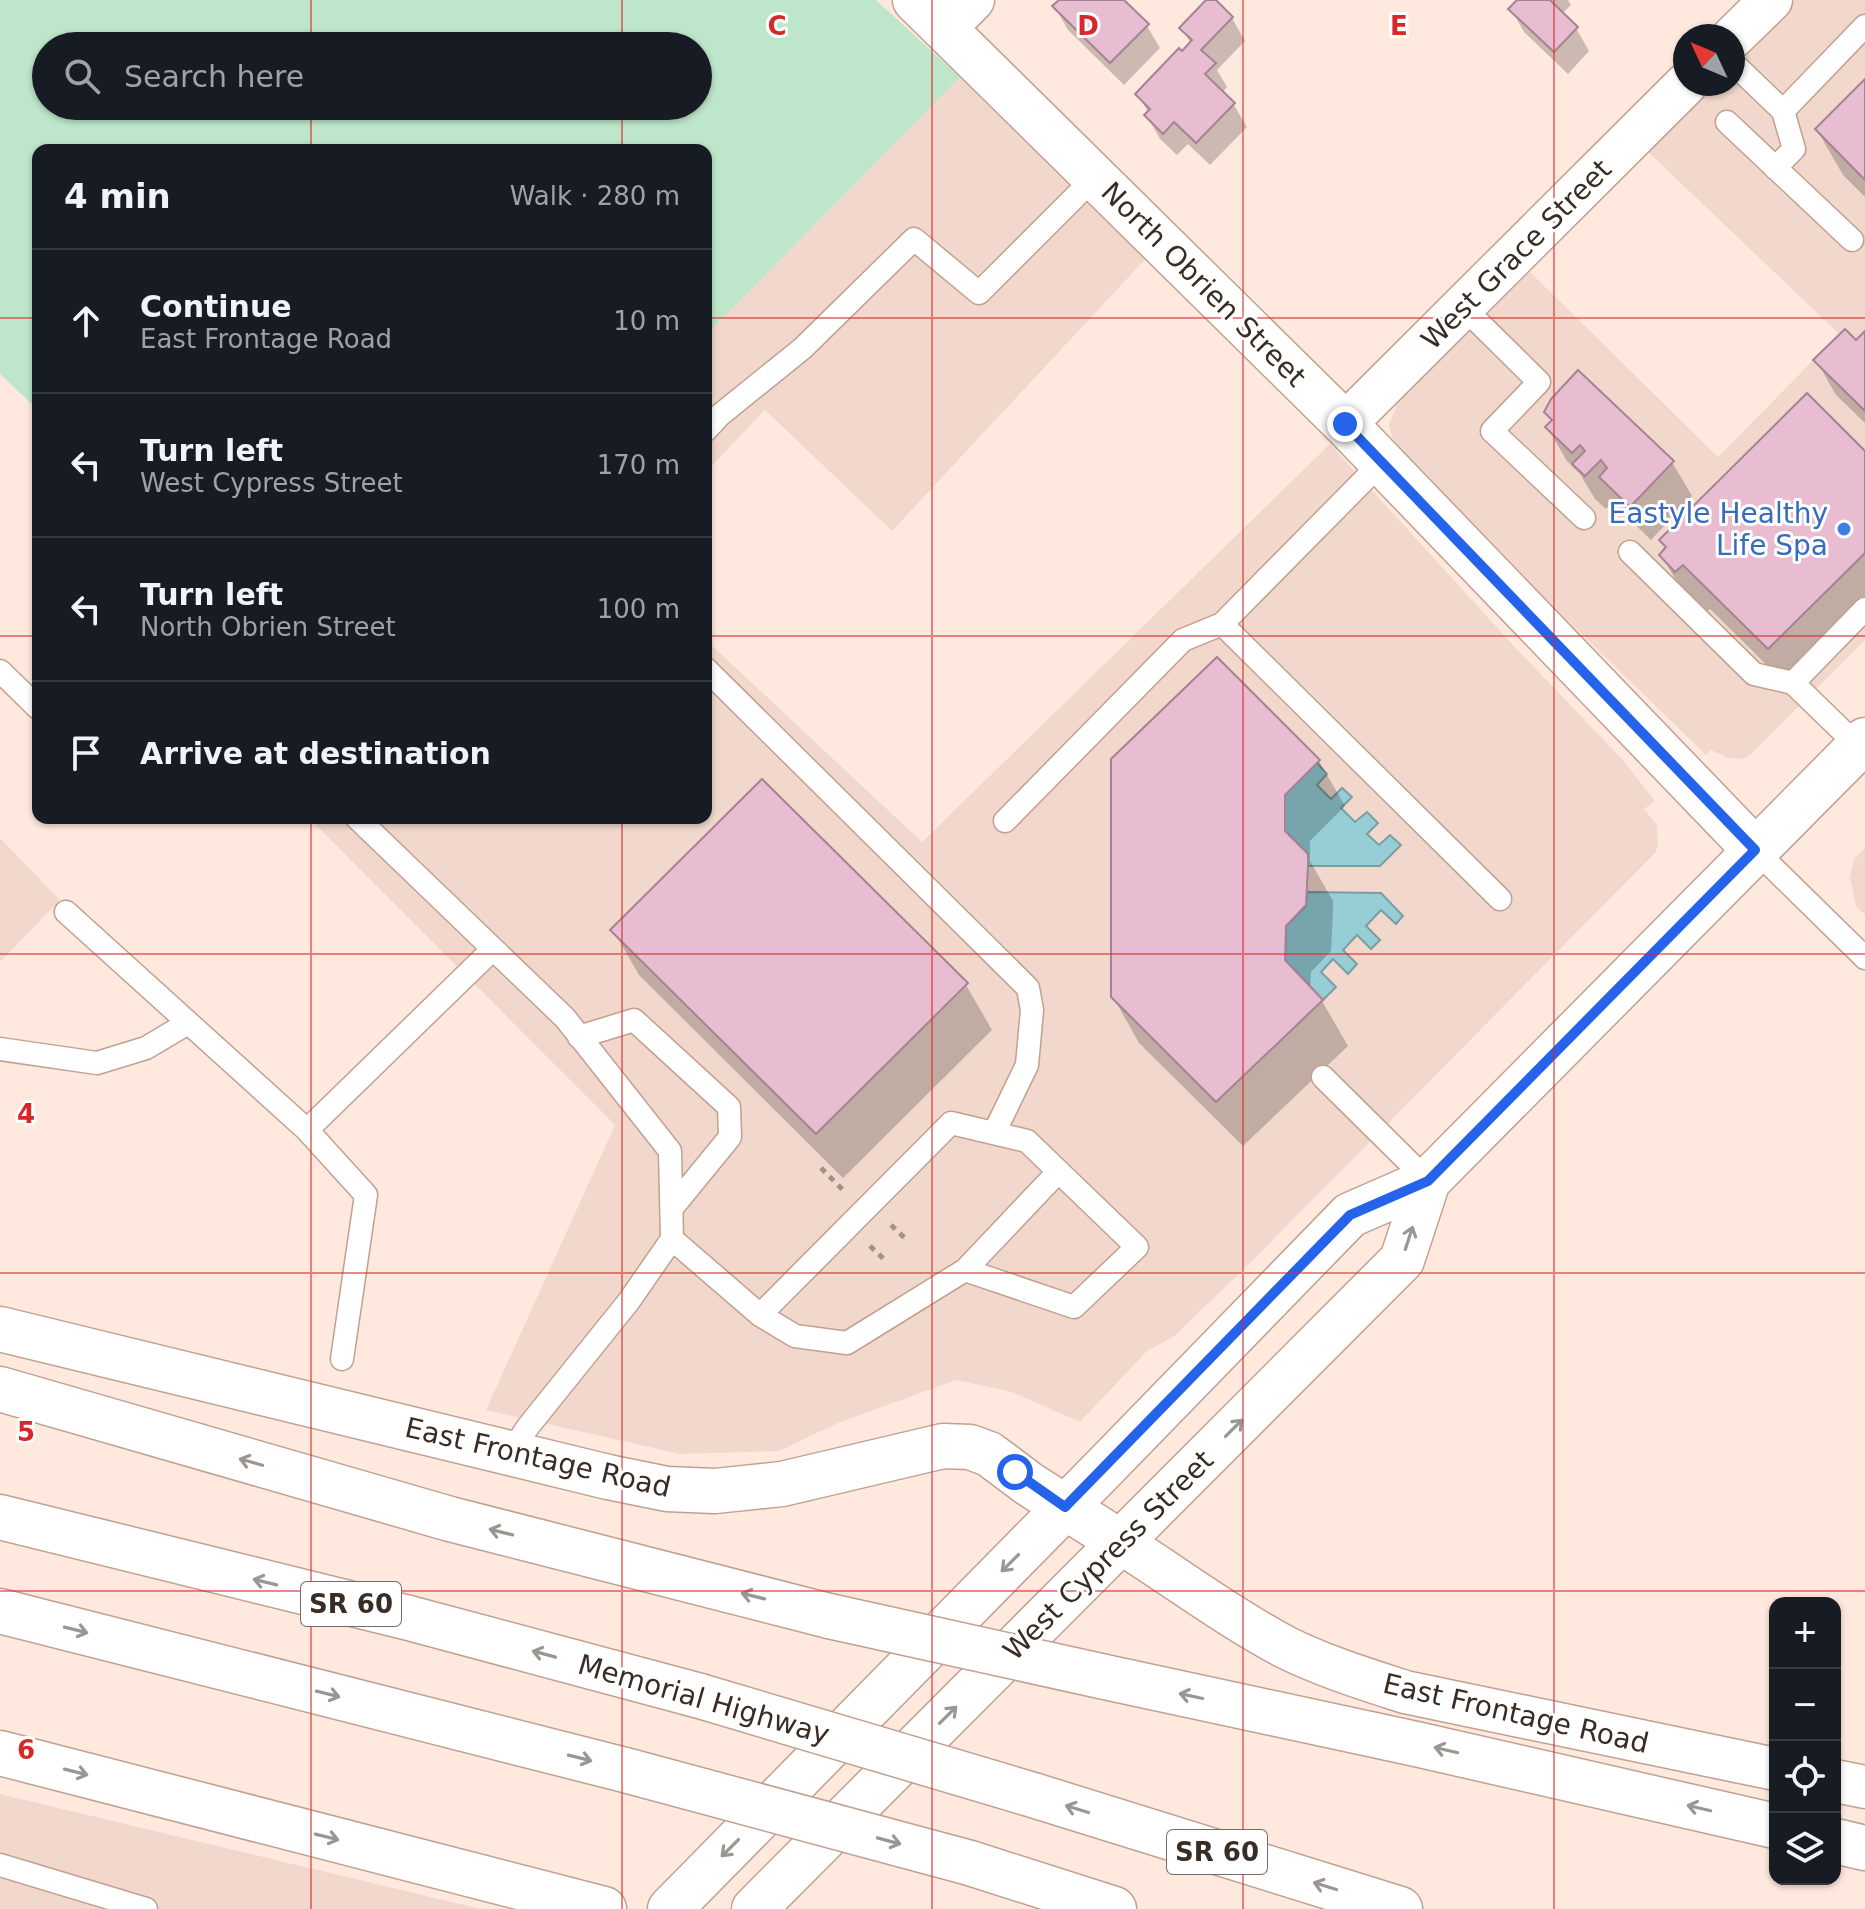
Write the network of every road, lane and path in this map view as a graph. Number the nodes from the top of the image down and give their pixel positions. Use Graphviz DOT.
graph roads {
  1 [pos="1771,0"];
  2 [pos="944,9"];
  3 [pos="1745,25"];
  4 [pos="1865,26"];
  5 [pos="1745,75"];
  6 [pos="1674,96"];
  7 [pos="1783,111"];
  8 [pos="1727,122"];
  9 [pos="1775,168"];
  10 [pos="1095,177"];
  11 [pos="1852,240"];
  12 [pos="1463,307"];
  13 [pos="712,424"];
  14 [pos="1345,424"];
  15 [pos="1382,462"];
  16 [pos="1584,518"];
  17 [pos="1630,552"];
  18 [pos="1865,609"];
  19 [pos="1222,624"];
  20 [pos="0,671"];
  21 [pos="712,675"];
  22 [pos="1793,683"];
  23 [pos="32,698"];
  24 [pos="1862,743"];
  25 [pos="1005,821"];
  26 [pos="363,824"];
  27 [pos="1755,850"];
  28 [pos="1500,899"];
  29 [pos="66,912"];
  30 [pos="493,949"];
  31 [pos="1865,958"];
  32 [pos="188,1023"];
  33 [pos="579,1037"];
  34 [pos="0,1049"];
  35 [pos="1323,1077"];
  36 [pos="307,1130"];
  37 [pos="994,1133"];
  38 [pos="821,1168"];
  39 [pos="1058,1172"];
  40 [pos="1428,1181"];
  41 [pos="846,1192"];
  42 [pos="672,1208"];
  43 [pos="884,1218"];
  44 [pos="672,1239"];
  45 [pos="863,1239"];
  46 [pos="907,1240"];
  47 [pos="886,1261"];
  48 [pos="965,1270"];
  49 [pos="760,1315"];
  50 [pos="0,1329"];
  51 [pos="342,1359"];
  52 [pos="0,1389"];
  53 [pos="511,1453"];
  54 [pos="1065,1507"];
  55 [pos="0,1517"];
  56 [pos="1120,1542"];
  57 [pos="0,1611"];
  58 [pos="0,1753"];
  59 [pos="1769,1768"];
  60 [pos="1841,1782"];
  61 [pos="1865,1787"];
  62 [pos="1769,1825"];
  63 [pos="0,1865"];
  64 [pos="146,1909"];
  65 [pos="604,1909"];
  66 [pos="670,1909"];
  67 [pos="754,1909"];
  68 [pos="1114,1909"];
  69 [pos="1400,1909"];
  1 -- 3 [label="street"];
  2 -- 10 [label="main road, North Obrien Street"];
  4 -- 7 [label="lane"];
  5 -- 7 [label="lane"];
  6 -- 12 [label="street, West Grace Street"];
  7 -- 9 [label="lane"];
  8 -- 9 [label="lane"];
  9 -- 11 [label="lane"];
  10 -- 13 [label="lane"];
  10 -- 14 [label="main road, North Obrien Street"];
  12 -- 14 [label="street, West Grace Street"];
  12 -- 16 [label="lane"];
  14 -- 15 [label="main road, North Obrien Street"];
  15 -- 19 [label="lane"];
  15 -- 27 [label="main road, North Obrien Street"];
  17 -- 22 [label="lane"];
  18 -- 22 [label="lane"];
  19 -- 25 [label="lane"];
  19 -- 28 [label="lane"];
  20 -- 23 [label="lane"];
  21 -- 37 [label="lane"];
  22 -- 24 [label="lane"];
  24 -- 27 [label="main road, West Cypress Street"];
  26 -- 30 [label="lane"];
  27 -- 31 [label="lane"];
  27 -- 40 [label="main road, West Cypress Street"];
  29 -- 32 [label="lane"];
  30 -- 33 [label="lane"];
  30 -- 36 [label="lane"];
  32 -- 34 [label="lane"];
  32 -- 36 [label="lane"];
  33 -- 42 [label="lane"];
  33 -- 42 [label="lane"];
  35 -- 40 [label="lane"];
  36 -- 51 [label="lane"];
  37 -- 39 [label="lane"];
  37 -- 49 [label="lane"];
  38 -- 41 [label="path"];
  39 -- 48 [label="lane"];
  39 -- 48 [label="lane"];
  40 -- 54 [label="main road, West Cypress Street"];
  56 -- 40 [label="main road, West Cypress Street, one-way"];
  42 -- 44 [label="lane"];
  43 -- 46 [label="path"];
  44 -- 49 [label="lane"];
  44 -- 53 [label="lane"];
  45 -- 47 [label="path"];
  48 -- 49 [label="lane"];
  50 -- 53 [label="main road, East Frontage Road"];
  62 -- 52 [label="main road, one-way, bridge"];
  53 -- 54 [label="main road, East Frontage Road"];
  54 -- 56 [label="main road, East Frontage Road"];
  54 -- 66 [label="main road, West Cypress Street, one-way"];
  69 -- 55 [label="main road, Memorial Highway / SR 60, one-way, bridge"];
  56 -- 59 [label="street, East Frontage Road"];
  67 -- 56 [label="main road, West Cypress Street, one-way"];
  57 -- 68 [label="main road, one-way, bridge"];
  58 -- 65 [label="main road, one-way"];
  60 -- 61 [label="street"];
  63 -- 64 [label="lane"];
}
